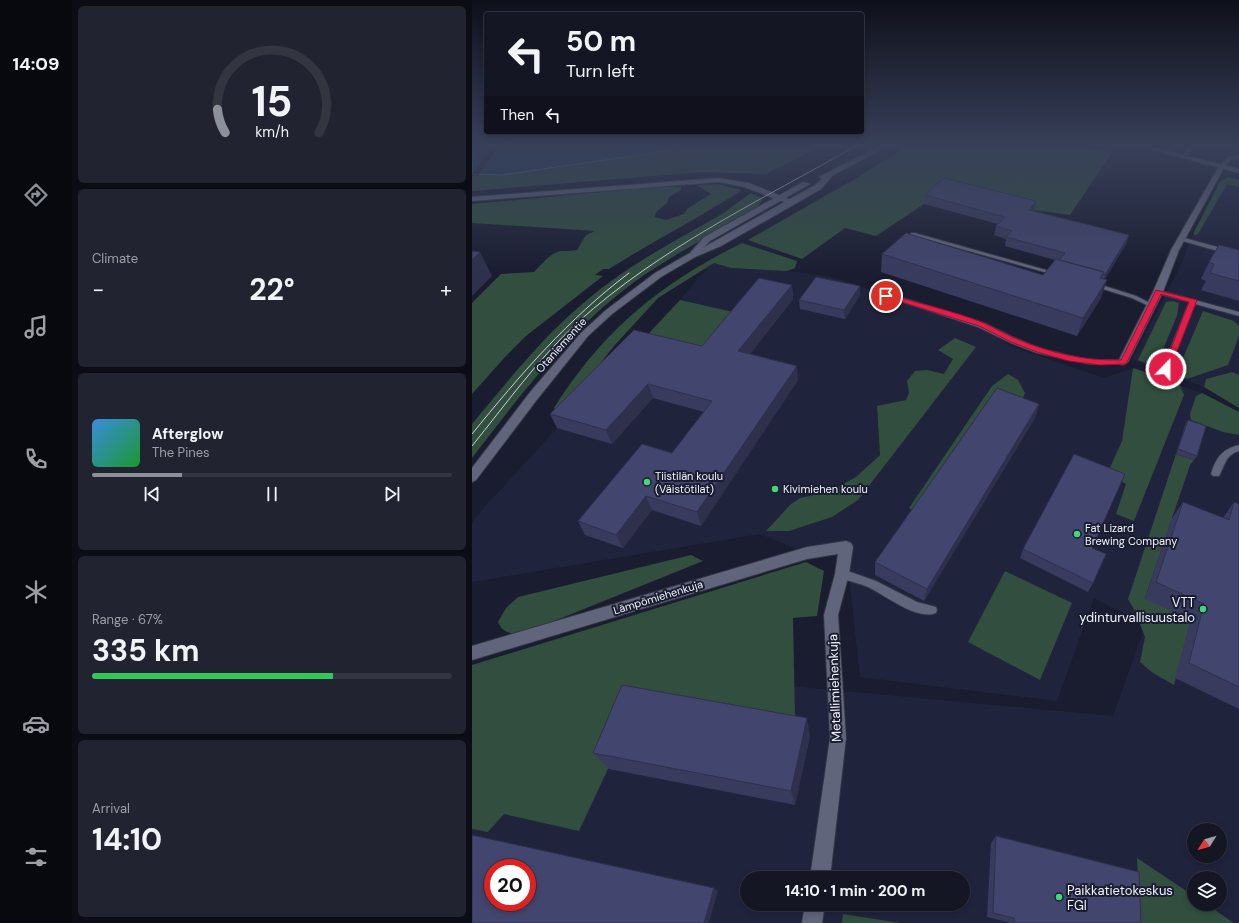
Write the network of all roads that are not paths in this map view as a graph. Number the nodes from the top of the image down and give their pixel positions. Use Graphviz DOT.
graph roads {
  1 [pos="592,189"];
  2 [pos="755,189"];
  3 [pos="799,189"];
  4 [pos="814,189"];
  5 [pos="1209,189"];
  6 [pos="781,198"];
  7 [pos="472,199"];
  8 [pos="792,202"];
  9 [pos="913,234"];
  10 [pos="1181,239"];
  11 [pos="692,254"];
  12 [pos="1239,255"];
  13 [pos="1065,276"];
  14 [pos="1088,283"];
  15 [pos="1158,292"];
  16 [pos="880,297"];
  17 [pos="1193,300"];
  18 [pos="1152,305"];
  19 [pos="1239,314"];
  20 [pos="1123,362"];
  21 [pos="1166,369"];
  22 [pos="1239,448"];
  23 [pos="1216,474"];
  24 [pos="472,477"];
  25 [pos="846,547"];
  26 [pos="842,574"];
  27 [pos="932,610"];
  28 [pos="472,653"];
  29 [pos="821,871"];
  30 [pos="814,911"];
  31 [pos="812,923"];
  1 -- 7 [label="street"];
  2 -- 6 [label="street"];
  3 -- 6 [label="street, Otaniementie"];
  4 -- 8 [label="street, Otaniementie"];
  5 -- 10 [label="street"];
  6 -- 8 [label="street"];
  6 -- 11 [label="street, Otaniementie"];
  8 -- 11 [label="street, Otaniementie"];
  9 -- 13 [label="lane"];
  10 -- 12 [label="lane"];
  10 -- 15 [label="street"];
  11 -- 24 [label="street, Otaniementie"];
  14 -- 18 [label="lane"];
  15 -- 17 [label="lane"];
  15 -- 18 [label="street"];
  16 -- 20 [label="lane"];
  17 -- 19 [label="lane"];
  17 -- 21 [label="lane"];
  18 -- 20 [label="street"];
  22 -- 23 [label="lane"];
  25 -- 26 [label="street, Metallimiehenkuja"];
  25 -- 28 [label="street, Lämpömiehenkuja"];
  26 -- 27 [label="lane"];
  26 -- 29 [label="street, Metallimiehenkuja"];
  30 -- 31 [label="street"];
}
